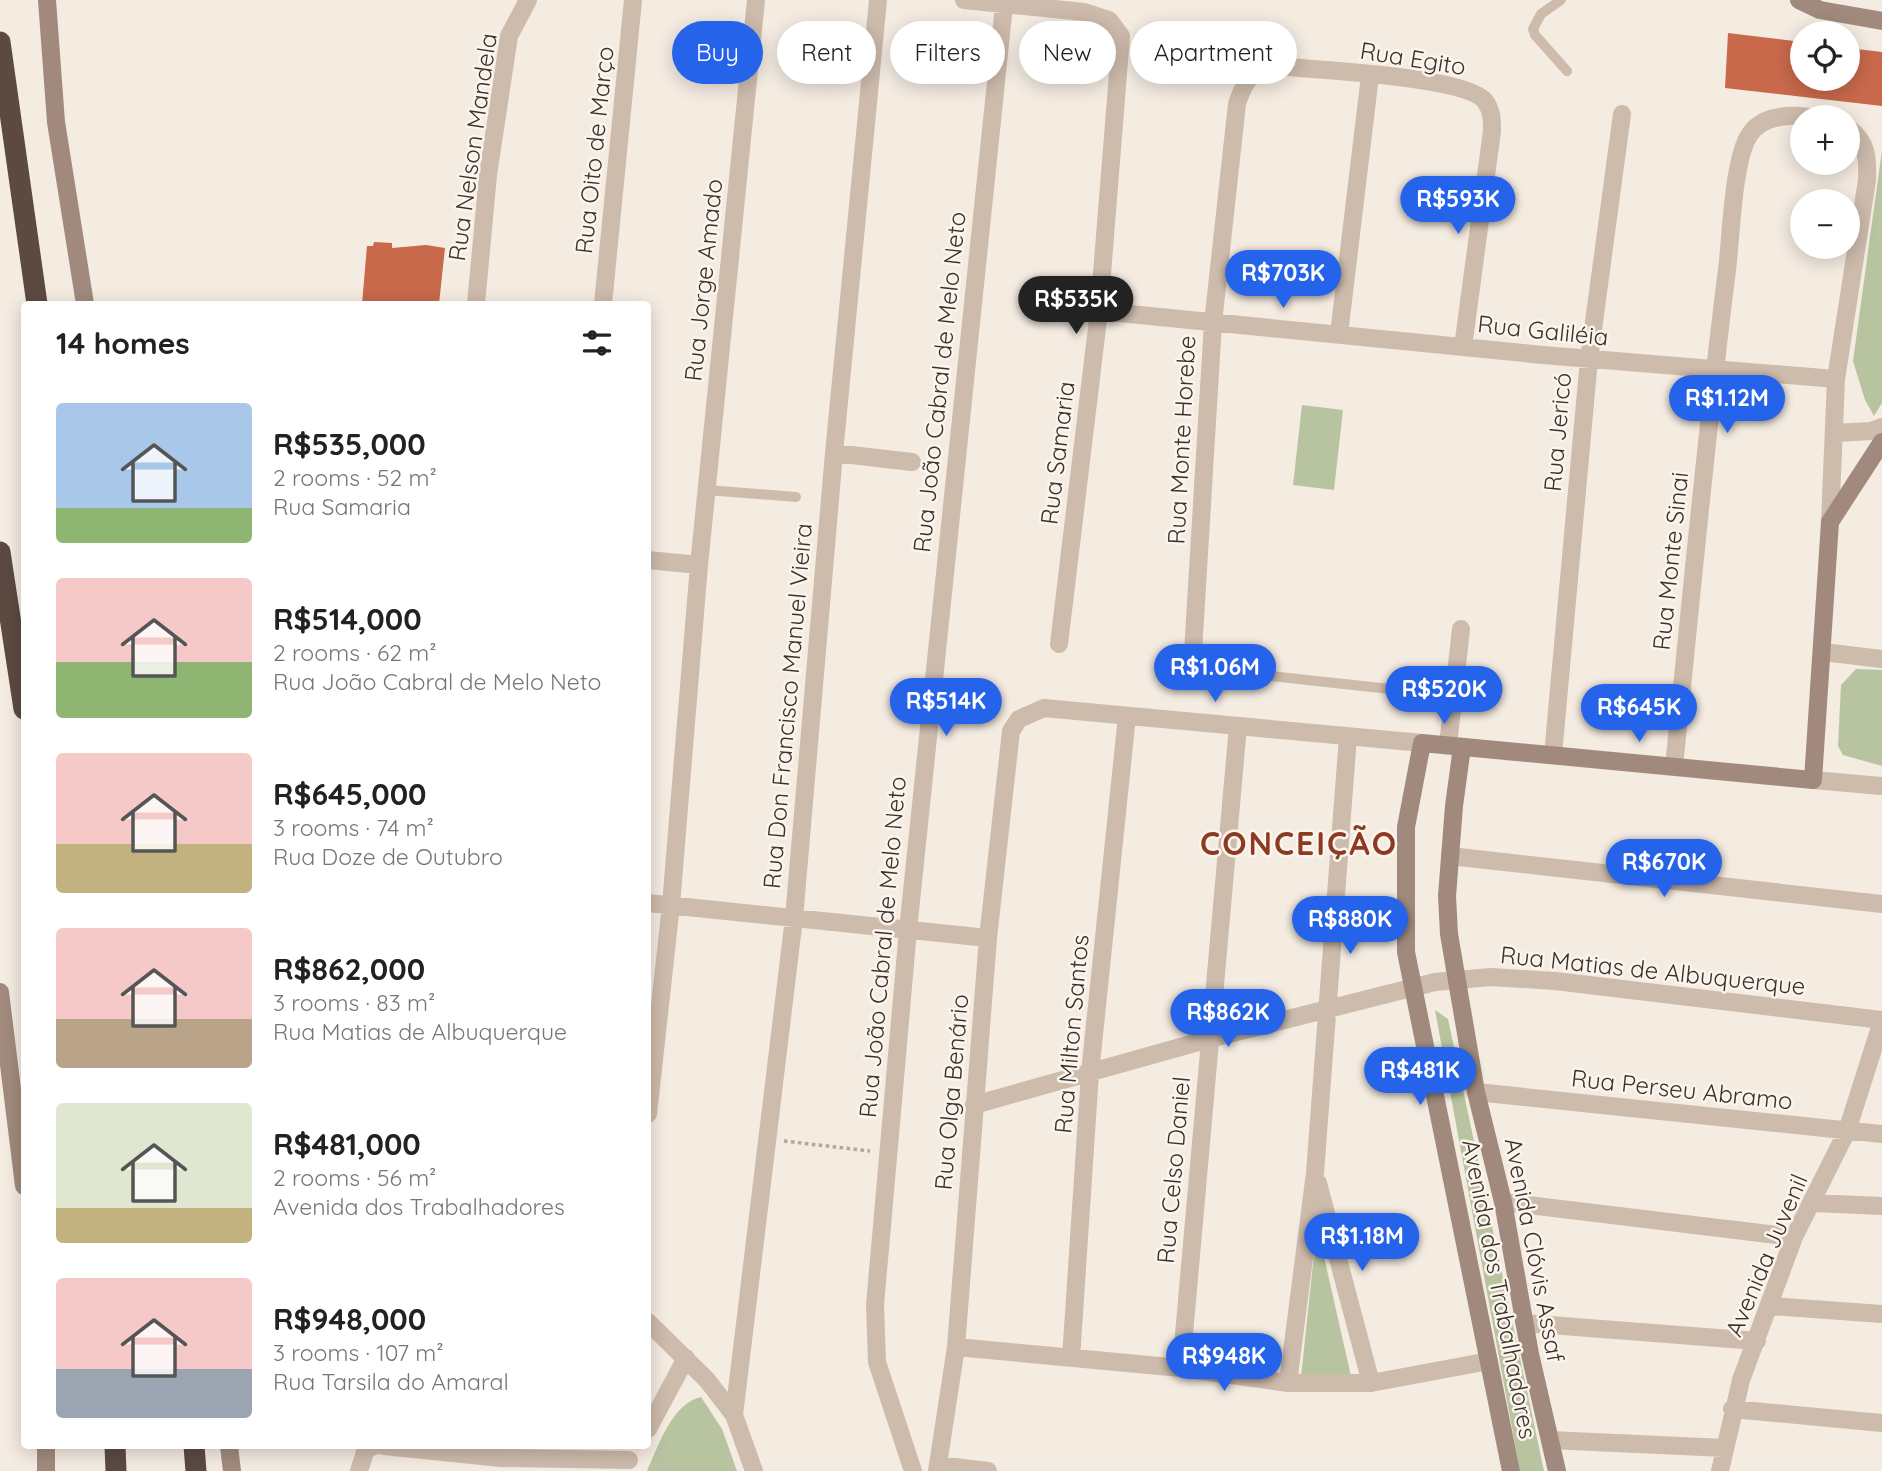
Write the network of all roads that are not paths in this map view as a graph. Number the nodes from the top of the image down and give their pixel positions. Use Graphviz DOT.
graph roads {
  1 [pos="47,0"];
  2 [pos="528,0"];
  3 [pos="633,0"];
  4 [pos="756,0"];
  5 [pos="878,0"];
  6 [pos="964,0"];
  7 [pos="1560,0"];
  8 [pos="1800,0"];
  9 [pos="1004,5"];
  10 [pos="1079,6"];
  11 [pos="1882,21"];
  12 [pos="0,42"];
  13 [pos="1297,68"];
  14 [pos="1567,72"];
  15 [pos="1370,76"];
  16 [pos="1244,84"];
  17 [pos="1622,114"];
  18 [pos="1790,117"];
  19 [pos="1492,131"];
  20 [pos="1860,143"];
  21 [pos="37,301"];
  22 [pos="85,301"];
  23 [pos="476,301"];
  24 [pos="603,301"];
  25 [pos="1099,311"];
  26 [pos="1213,323"];
  27 [pos="1339,334"];
  28 [pos="1463,346"];
  29 [pos="1589,359"];
  30 [pos="1714,370"];
  31 [pos="1836,379"];
  32 [pos="1882,427"];
  33 [pos="1835,433"];
  34 [pos="1882,442"];
  35 [pos="834,453"];
  36 [pos="912,462"];
  37 [pos="707,490"];
  38 [pos="796,498"];
  39 [pos="1830,522"];
  40 [pos="0,552"];
  41 [pos="651,560"];
  42 [pos="699,565"];
  43 [pos="1461,629"];
  44 [pos="1059,644"];
  45 [pos="1193,652"];
  46 [pos="1823,652"];
  47 [pos="1882,659"];
  48 [pos="1270,677"];
  49 [pos="21,689"];
  50 [pos="1390,689"];
  51 [pos="1127,716"];
  52 [pos="1238,726"];
  53 [pos="1348,736"];
  54 [pos="1422,743"];
  55 [pos="1455,746"];
  56 [pos="1553,755"];
  57 [pos="1674,766"];
  58 [pos="1813,780"];
  59 [pos="1882,786"];
  60 [pos="1450,856"];
  61 [pos="651,904"];
  62 [pos="1882,904"];
  63 [pos="671,905"];
  64 [pos="794,918"];
  65 [pos="908,930"];
  66 [pos="988,938"];
  67 [pos="1455,980"];
  68 [pos="1412,985"];
  69 [pos="0,992"];
  70 [pos="1326,1009"];
  71 [pos="1882,1021"];
  72 [pos="1209,1039"];
  73 [pos="1090,1073"];
  74 [pos="651,1087"];
  75 [pos="1476,1093"];
  76 [pos="974,1105"];
  77 [pos="1847,1130"];
  78 [pos="1882,1134"];
  79 [pos="21,1162"];
  80 [pos="1315,1173"];
  81 [pos="1503,1202"];
  82 [pos="1813,1203"];
  83 [pos="1882,1206"];
  84 [pos="1794,1237"];
  85 [pos="1770,1306"];
  86 [pos="1882,1314"];
  87 [pos="1524,1323"];
  88 [pos="651,1325"];
  89 [pos="1757,1341"];
  90 [pos="956,1347"];
  91 [pos="1071,1357"];
  92 [pos="686,1358"];
  93 [pos="1489,1361"];
  94 [pos="1181,1368"];
  95 [pos="1288,1382"];
  96 [pos="1371,1383"];
  97 [pos="1732,1409"];
  98 [pos="734,1415"];
  99 [pos="651,1423"];
  100 [pos="1882,1423"];
  101 [pos="1550,1440"];
  102 [pos="1724,1448"];
  103 [pos="46,1449"];
  104 [pos="115,1449"];
  105 [pos="194,1449"];
  106 [pos="229,1449"];
  107 [pos="366,1449"];
  108 [pos="404,1449"];
  109 [pos="630,1459"];
  110 [pos="490,1462"];
  111 [pos="359,1466"];
  112 [pos="938,1468"];
  113 [pos="46,1471"];
  114 [pos="116,1471"];
  115 [pos="196,1471"];
  116 [pos="232,1471"];
  117 [pos="531,1471"];
  118 [pos="754,1471"];
  119 [pos="913,1471"];
  120 [pos="988,1471"];
  121 [pos="1511,1471"];
  122 [pos="1556,1471"];
  123 [pos="1720,1471"];
  1 -- 22 [label="street"];
  2 -- 23 [label="street, Rua Nelson Mandela"];
  3 -- 24 [label="street, Rua Oito de Março"];
  4 -- 37 [label="street, Rua Jorge Amado"];
  5 -- 35 [label="street, Rua Don Francisco Manuel Vieira"];
  6 -- 9 [label="street"];
  7 -- 14 [label="lane"];
  8 -- 11 [label="street"];
  9 -- 10 [label="street"];
  9 -- 65 [label="street, Rua João Cabral de Melo Neto"];
  10 -- 25 [label="street, Rua Samaria"];
  12 -- 21 [label="highway"];
  13 -- 15 [label="street, Rua Egito"];
  15 -- 19 [label="street, Rua Egito"];
  15 -- 27 [label="street"];
  16 -- 26 [label="street, Rua Monte Horebe"];
  17 -- 29 [label="street, Rua Jericó"];
  18 -- 30 [label="street, Rua Monte Sinai"];
  19 -- 28 [label="street, Rua Galiléia"];
  20 -- 31 [label="street"];
  25 -- 26 [label="street"];
  25 -- 44 [label="street, Rua Samaria"];
  26 -- 27 [label="street"];
  26 -- 45 [label="street, Rua Monte Horebe"];
  27 -- 28 [label="street"];
  28 -- 29 [label="street, Rua Galiléia"];
  29 -- 30 [label="street, Rua Galiléia"];
  29 -- 56 [label="street, Rua Jericó"];
  30 -- 31 [label="street, Rua Galiléia"];
  30 -- 57 [label="street, Rua Monte Sinai"];
  31 -- 33 [label="street"];
  32 -- 33 [label="street"];
  33 -- 39 [label="street"];
  34 -- 39 [label="street"];
  35 -- 36 [label="street"];
  35 -- 64 [label="street, Rua Don Francisco Manuel Vieira"];
  37 -- 38 [label="lane"];
  37 -- 42 [label="street, Rua Jorge Amado"];
  39 -- 46 [label="street"];
  40 -- 49 [label="highway"];
  41 -- 42 [label="street"];
  42 -- 63 [label="street, Rua Jorge Amado"];
  43 -- 55 [label="street"];
  46 -- 47 [label="street"];
  46 -- 58 [label="street"];
  48 -- 50 [label="lane"];
  51 -- 52 [label="street"];
  51 -- 66 [label="street, Rua Olga Benário"];
  51 -- 73 [label="street, Rua Milton Santos"];
  52 -- 53 [label="street"];
  52 -- 72 [label="street, Rua Celso Daniel"];
  53 -- 54 [label="street"];
  53 -- 70 [label="street"];
  54 -- 55 [label="street"];
  54 -- 68 [label="street, Avenida dos Trabalhadores"];
  55 -- 56 [label="street"];
  55 -- 60 [label="street, Avenida Clóvis Assaf"];
  56 -- 57 [label="street"];
  57 -- 58 [label="street"];
  58 -- 59 [label="street"];
  60 -- 62 [label="street"];
  60 -- 67 [label="street, Avenida Clóvis Assaf"];
  61 -- 63 [label="street"];
  63 -- 64 [label="street"];
  63 -- 74 [label="street, Rua Jorge Amado"];
  64 -- 65 [label="street"];
  64 -- 98 [label="street, Rua Don Francisco Manuel Vieira"];
  65 -- 66 [label="street"];
  65 -- 119 [label="street, Rua João Cabral de Melo Neto"];
  66 -- 76 [label="street, Rua Olga Benário"];
  67 -- 68 [label="street, Rua Matias de Albuquerque"];
  67 -- 71 [label="street, Rua Matias de Albuquerque"];
  67 -- 75 [label="street, Avenida Clóvis Assaf"];
  68 -- 70 [label="street, Rua Matias de Albuquerque"];
  68 -- 93 [label="street, Avenida dos Trabalhadores"];
  69 -- 79 [label="street"];
  70 -- 72 [label="street, Rua Matias de Albuquerque"];
  70 -- 80 [label="street"];
  71 -- 77 [label="street, Avenida Juvenil"];
  72 -- 73 [label="street, Rua Matias de Albuquerque"];
  72 -- 94 [label="street, Rua Celso Daniel"];
  73 -- 76 [label="street, Rua Matias de Albuquerque"];
  73 -- 91 [label="street, Rua Milton Santos"];
  75 -- 77 [label="street, Rua Perseu Abramo"];
  75 -- 81 [label="street, Avenida Clóvis Assaf"];
  76 -- 90 [label="street, Rua Olga Benário"];
  77 -- 78 [label="street, Rua Perseu Abramo"];
  77 -- 82 [label="street, Avenida Juvenil"];
  80 -- 95 [label="street"];
  80 -- 96 [label="street"];
  81 -- 84 [label="street"];
  81 -- 87 [label="street, Avenida Clóvis Assaf"];
  82 -- 83 [label="street"];
  82 -- 84 [label="street, Avenida Juvenil"];
  84 -- 85 [label="street, Avenida Juvenil"];
  85 -- 86 [label="street"];
  85 -- 89 [label="street, Avenida Juvenil"];
  87 -- 89 [label="street"];
  87 -- 101 [label="street, Avenida Clóvis Assaf"];
  88 -- 92 [label="street"];
  89 -- 97 [label="street, Avenida Juvenil"];
  90 -- 91 [label="street"];
  90 -- 112 [label="street, Rua Olga Benário"];
  91 -- 94 [label="street"];
  92 -- 98 [label="street"];
  92 -- 99 [label="street"];
  93 -- 96 [label="street"];
  93 -- 121 [label="street, Avenida dos Trabalhadores"];
  94 -- 95 [label="street"];
  95 -- 96 [label="street"];
  97 -- 100 [label="street"];
  97 -- 102 [label="street, Avenida Juvenil"];
  98 -- 118 [label="street"];
  101 -- 102 [label="street"];
  101 -- 122 [label="street, Avenida Clóvis Assaf"];
  102 -- 123 [label="street, Avenida Juvenil"];
  103 -- 113 [label="street"];
  104 -- 114 [label="highway"];
  105 -- 115 [label="highway"];
  106 -- 116 [label="street"];
  107 -- 111 [label="street"];
  108 -- 110 [label="street"];
  109 -- 110 [label="street"];
  110 -- 117 [label="street"];
  112 -- 120 [label="street"];
}
